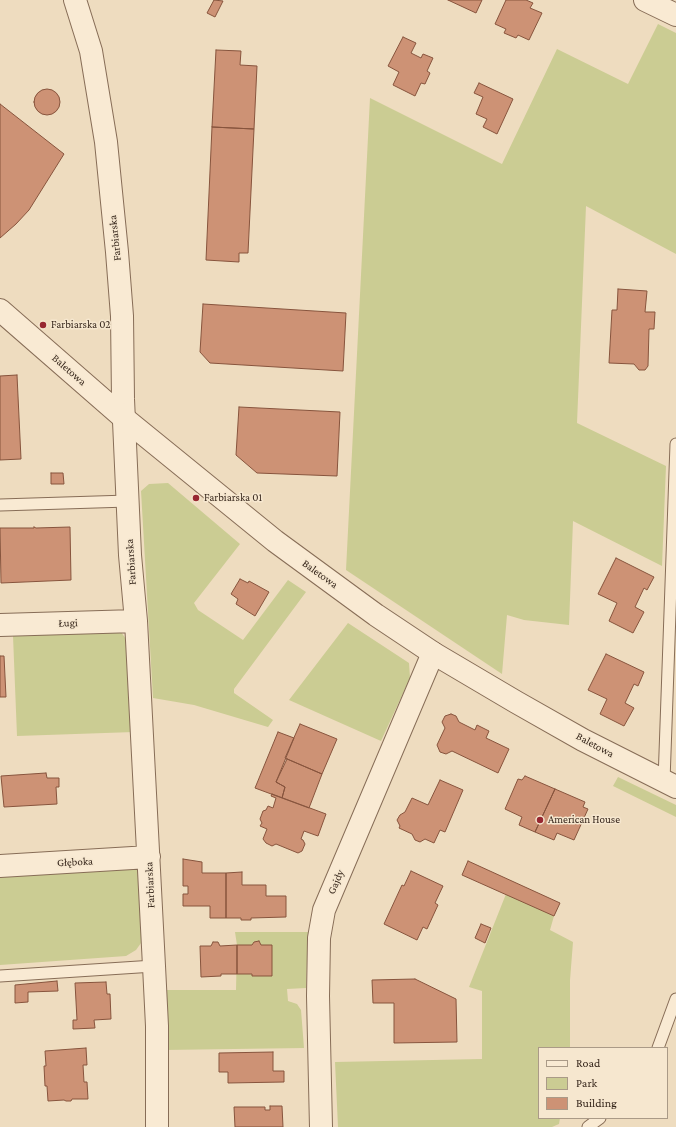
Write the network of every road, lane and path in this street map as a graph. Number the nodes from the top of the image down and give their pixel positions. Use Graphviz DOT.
graph roads {
  1 [pos="75,0"];
  2 [pos="645,0"];
  3 [pos="676,15"];
  4 [pos="0,310"];
  5 [pos="125,420"];
  6 [pos="676,444"];
  7 [pos="128,501"];
  8 [pos="0,505"];
  9 [pos="136,621"];
  10 [pos="0,625"];
  11 [pos="433,653"];
  12 [pos="670,784"];
  13 [pos="149,857"];
  14 [pos="0,866"];
  15 [pos="154,966"];
  16 [pos="0,976"];
  17 [pos="676,999"];
  18 [pos="658,1047"];
  19 [pos="599,1119"];
  20 [pos="158,1127"];
  21 [pos="321,1127"];
  22 [pos="588,1127"];
  1 -- 5 [label="street, Farbiarska"];
  2 -- 3 [label="street"];
  4 -- 5 [label="street, Baletowa"];
  5 -- 7 [label="street, Farbiarska"];
  5 -- 11 [label="street, Baletowa"];
  6 -- 12 [label="lane"];
  7 -- 8 [label="lane"];
  7 -- 9 [label="street, Farbiarska"];
  9 -- 10 [label="street, Ługi"];
  9 -- 13 [label="street, Farbiarska"];
  11 -- 12 [label="street, Baletowa"];
  11 -- 21 [label="street, Gajdy"];
  13 -- 14 [label="street, Głęboka"];
  13 -- 15 [label="street, Farbiarska"];
  15 -- 16 [label="lane"];
  15 -- 20 [label="street, Farbiarska"];
  17 -- 18 [label="lane"];
  19 -- 22 [label="lane"];
}
